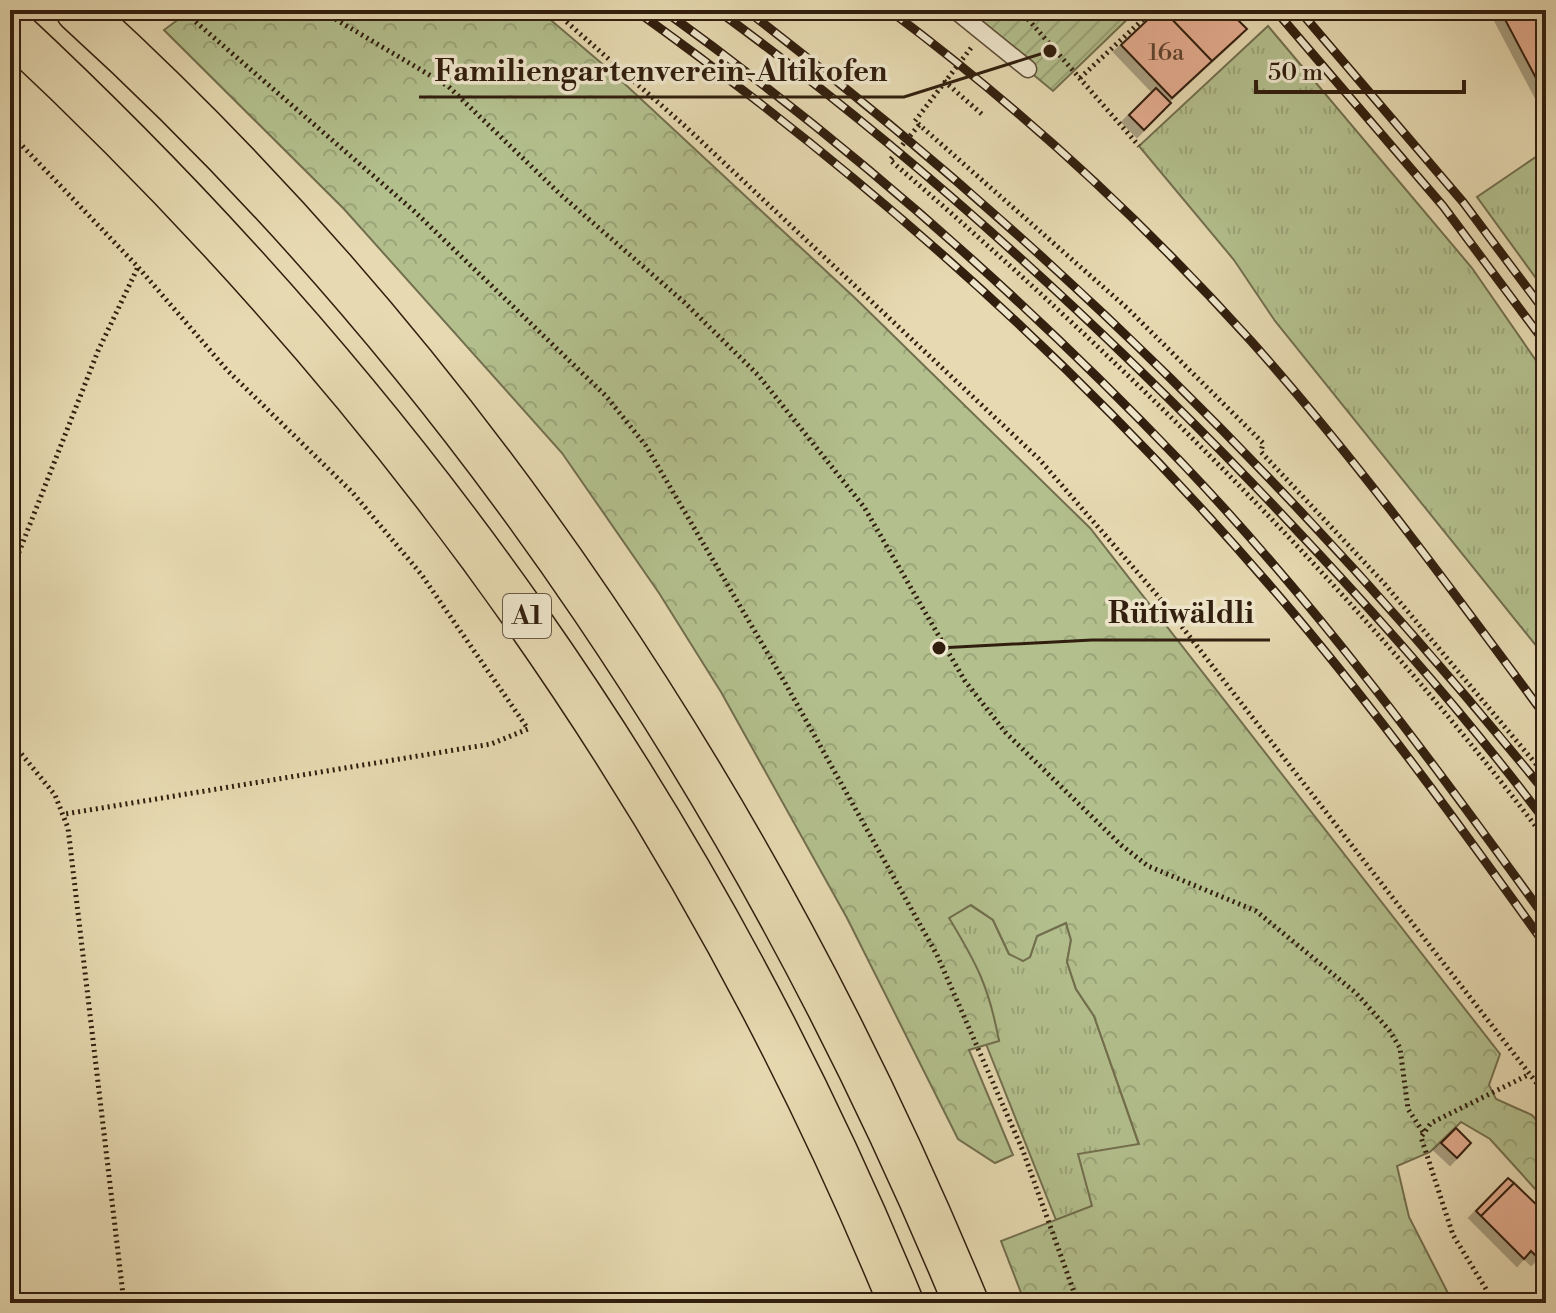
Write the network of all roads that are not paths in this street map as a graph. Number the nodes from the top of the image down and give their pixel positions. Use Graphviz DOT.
graph roads {
  1 [pos="78,10"];
  2 [pos="955,10"];
  3 [pos="10,29"];
  4 [pos="1028,69"];
  5 [pos="901,1303"];
  6 [pos="966,1303"];
  1 -- 6 [label="highway, A1"];
  2 -- 4 [label="lane"];
  3 -- 5 [label="highway, A1"];
}
